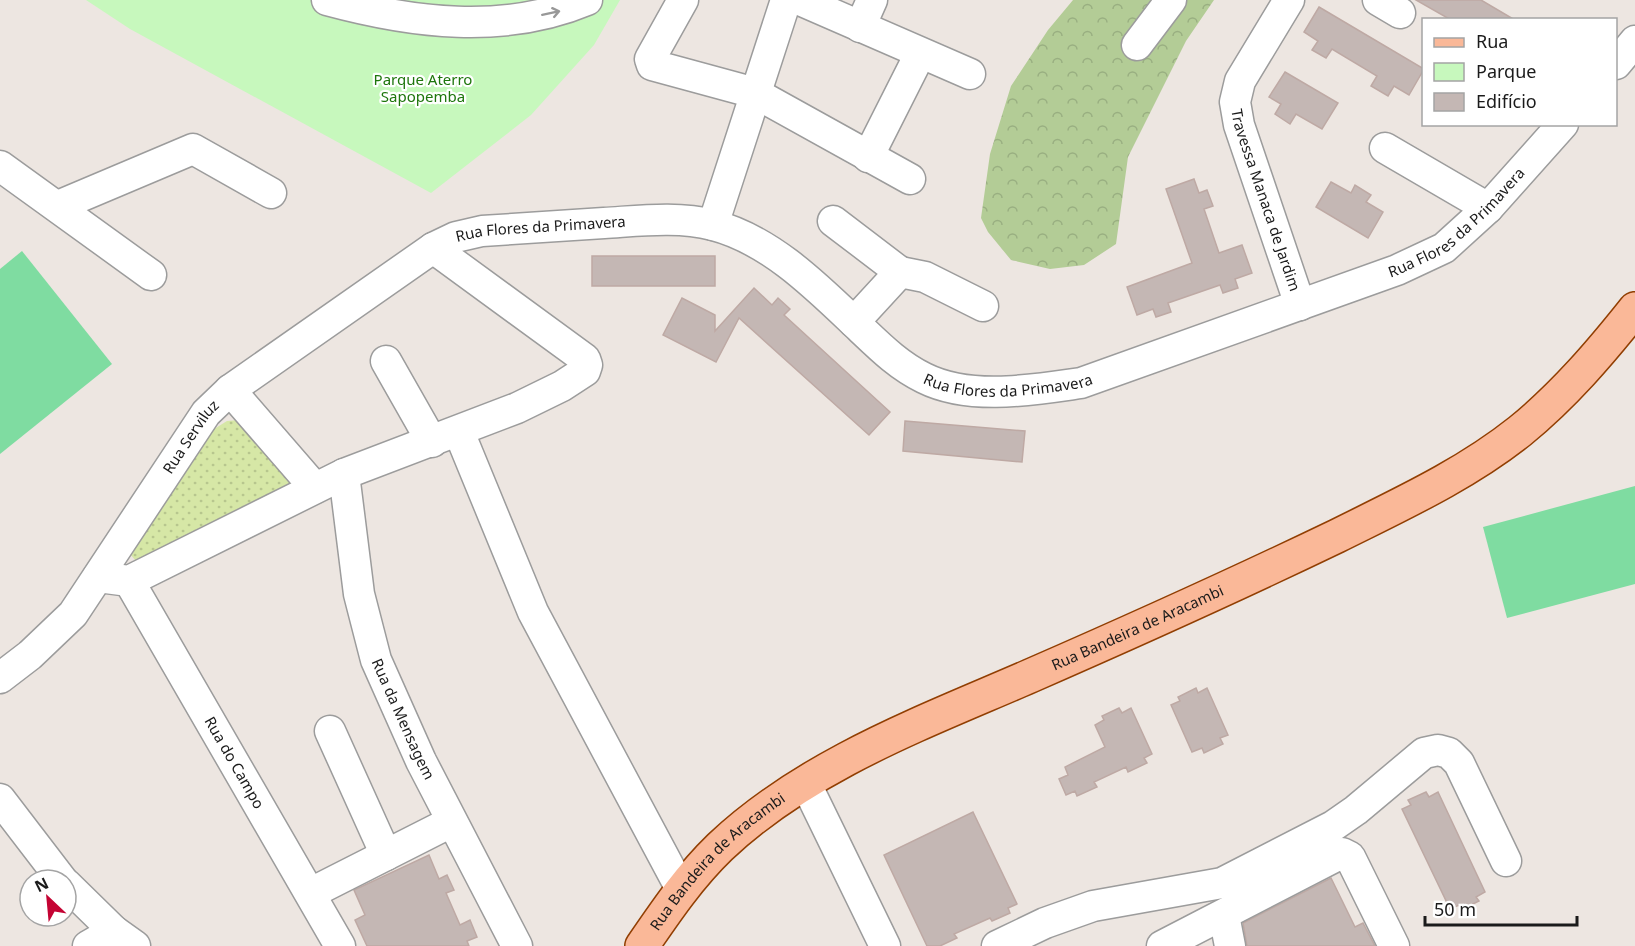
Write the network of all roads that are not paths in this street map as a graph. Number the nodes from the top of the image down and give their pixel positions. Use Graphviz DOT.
graph roads {
  1 [pos="327,0"];
  2 [pos="394,0"];
  3 [pos="522,0"];
  4 [pos="587,0"];
  5 [pos="683,0"];
  6 [pos="786,0"];
  7 [pos="800,0"];
  8 [pos="1171,0"];
  9 [pos="1289,0"];
  10 [pos="866,13"];
  11 [pos="1635,41"];
  12 [pos="1137,45"];
  13 [pos="920,54"];
  14 [pos="1617,63"];
  15 [pos="970,74"];
  16 [pos="755,93"];
  17 [pos="1561,126"];
  18 [pos="1385,148"];
  19 [pos="868,157"];
  20 [pos="0,166"];
  21 [pos="910,179"];
  22 [pos="272,193"];
  23 [pos="58,206"];
  24 [pos="1488,208"];
  25 [pos="833,221"];
  26 [pos="713,225"];
  27 [pos="434,248"];
  28 [pos="900,272"];
  29 [pos="151,275"];
  30 [pos="1300,304"];
  31 [pos="982,306"];
  32 [pos="1635,309"];
  33 [pos="854,322"];
  34 [pos="386,361"];
  35 [pos="230,390"];
  36 [pos="446,437"];
  37 [pos="344,474"];
  38 [pos="315,488"];
  39 [pos="98,577"];
  40 [pos="129,581"];
  41 [pos="0,678"];
  42 [pos="330,731"];
  43 [pos="806,782"];
  44 [pos="0,799"];
  45 [pos="452,822"];
  46 [pos="386,855"];
  47 [pos="1506,861"];
  48 [pos="53,868"];
  49 [pos="1221,883"];
  50 [pos="681,889"];
  51 [pos="311,893"];
  52 [pos="78,895"];
  53 [pos="1230,912"];
  54 [pos="124,938"];
  55 [pos="87,946"];
  56 [pos="340,946"];
  57 [pos="517,946"];
  58 [pos="642,946"];
  59 [pos="885,946"];
  60 [pos="997,946"];
  61 [pos="1162,946"];
  62 [pos="1230,946"];
  63 [pos="1394,946"];
  1 -- 4 [label="street, one-way"];
  2 -- 3 [label="street"];
  5 -- 16 [label="street"];
  6 -- 16 [label="street"];
  7 -- 10 [label="street"];
  8 -- 12 [label="street"];
  9 -- 30 [label="street, Travessa Manaca de Jardim"];
  10 -- 13 [label="street"];
  11 -- 14 [label="street"];
  13 -- 15 [label="street"];
  13 -- 19 [label="street"];
  16 -- 19 [label="street"];
  16 -- 26 [label="street"];
  17 -- 24 [label="street, Rua Flores da Primavera"];
  18 -- 24 [label="street"];
  19 -- 21 [label="street"];
  20 -- 23 [label="street"];
  22 -- 23 [label="street"];
  23 -- 29 [label="street"];
  24 -- 30 [label="street, Rua Flores da Primavera"];
  25 -- 28 [label="street"];
  26 -- 27 [label="street, Rua Flores da Primavera"];
  26 -- 33 [label="street, Rua Flores da Primavera"];
  27 -- 35 [label="street, Rua Serviluz"];
  27 -- 36 [label="street"];
  28 -- 31 [label="street"];
  28 -- 33 [label="street"];
  30 -- 33 [label="street, Rua Flores da Primavera"];
  32 -- 43 [label="main road, Rua Bandeira de Aracambi"];
  34 -- 36 [label="street"];
  35 -- 38 [label="street"];
  35 -- 39 [label="street, Rua Serviluz"];
  36 -- 37 [label="street"];
  36 -- 50 [label="street"];
  37 -- 38 [label="street"];
  37 -- 45 [label="street, Rua da Mensagem"];
  38 -- 40 [label="street"];
  39 -- 40 [label="street"];
  39 -- 41 [label="street, Rua Serviluz"];
  40 -- 51 [label="street, Rua do Campo"];
  42 -- 46 [label="street"];
  43 -- 50 [label="main road, Rua Bandeira de Aracambi"];
  43 -- 59 [label="street"];
  44 -- 48 [label="street"];
  45 -- 46 [label="street"];
  45 -- 57 [label="street, Rua da Mensagem"];
  46 -- 51 [label="street"];
  47 -- 49 [label="street"];
  49 -- 53 [label="street"];
  49 -- 60 [label="street"];
  50 -- 58 [label="main road, Rua Bandeira de Aracambi"];
  51 -- 56 [label="street, Rua do Campo"];
  52 -- 54 [label="street"];
  53 -- 61 [label="street"];
  53 -- 62 [label="street"];
  53 -- 63 [label="street"];
  54 -- 55 [label="street"];
}
